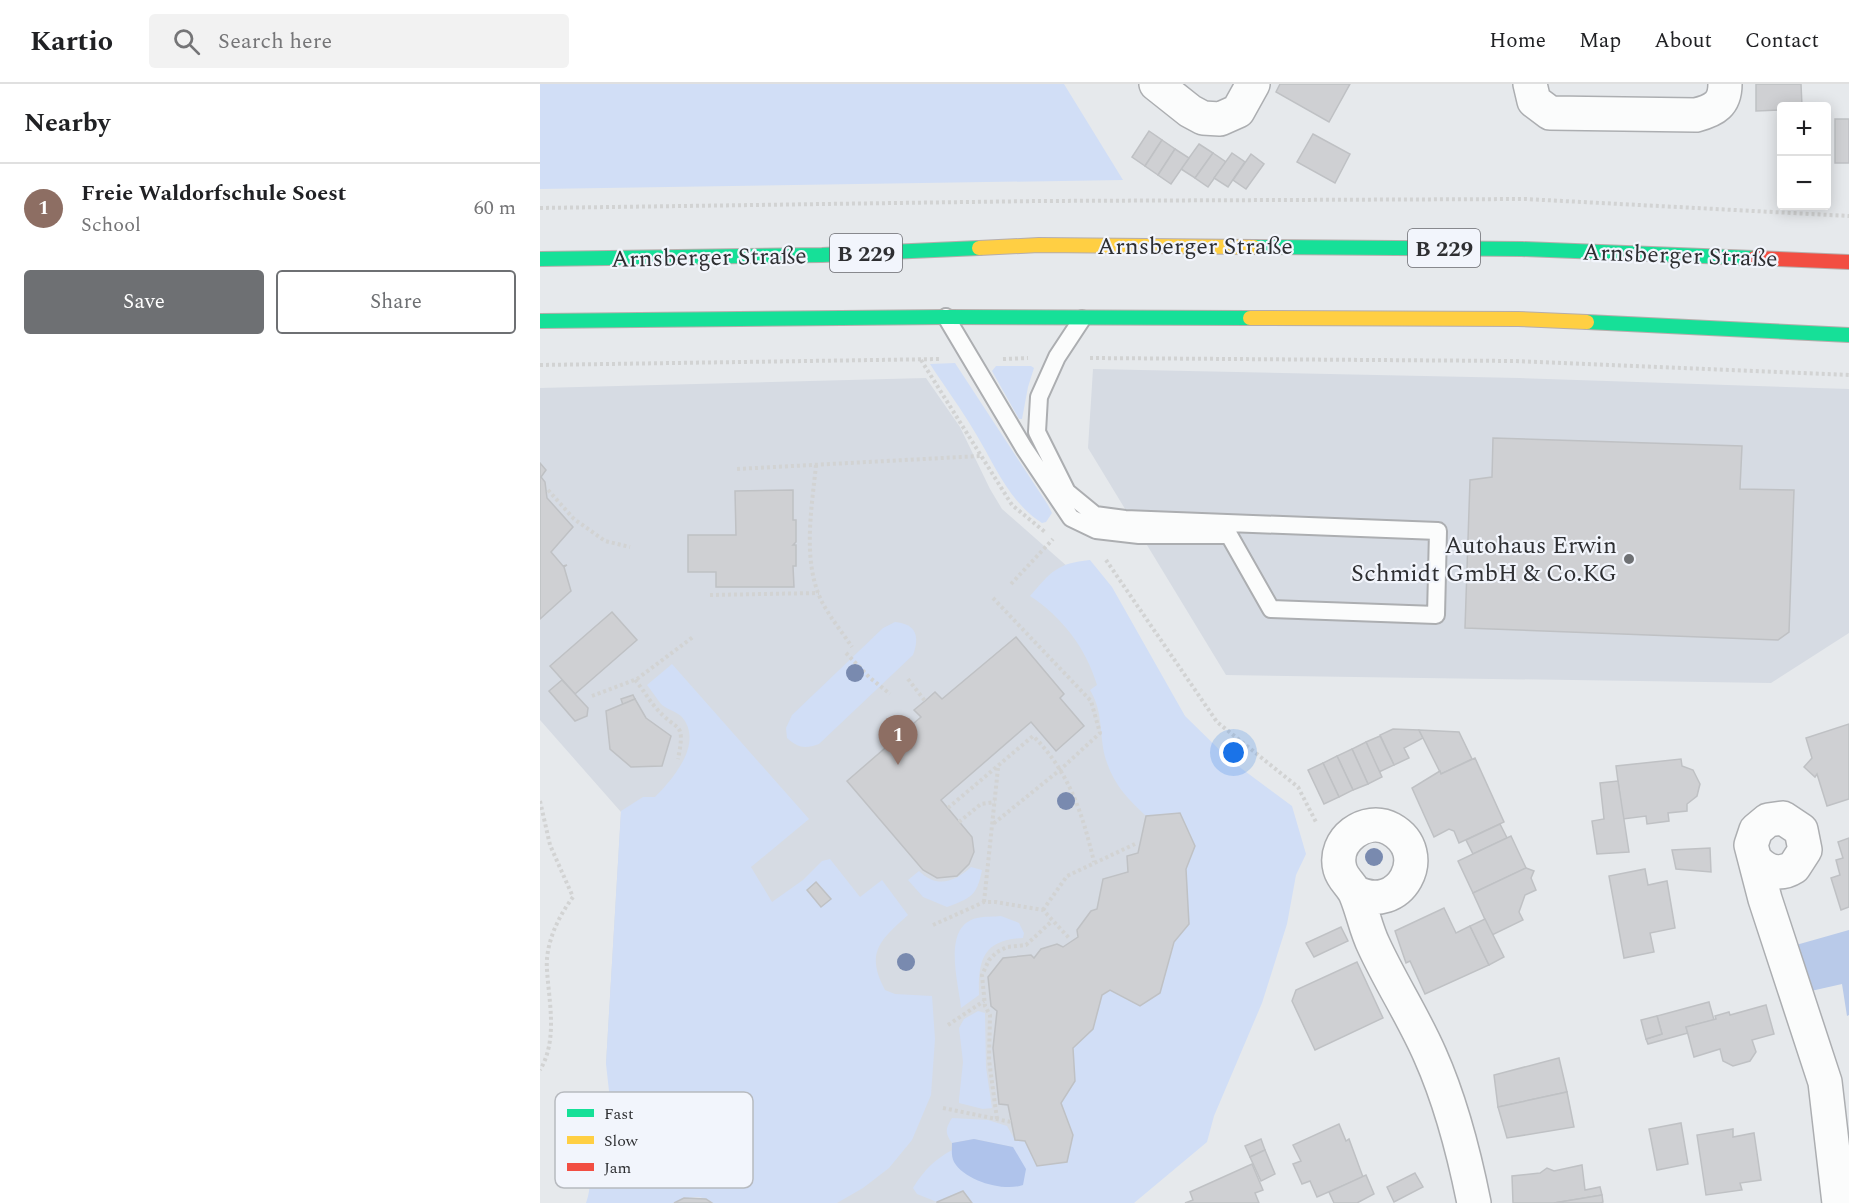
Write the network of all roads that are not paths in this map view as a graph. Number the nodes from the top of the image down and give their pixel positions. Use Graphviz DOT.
graph roads {
  1 [pos="1156,84"];
  2 [pos="1253,84"];
  3 [pos="1530,84"];
  4 [pos="1725,84"];
  5 [pos="540,259"];
  6 [pos="1849,262"];
  7 [pos="946,317"];
  8 [pos="1082,319"];
  9 [pos="540,321"];
  10 [pos="1849,335"];
  11 [pos="1756,860"];
  12 [pos="1355,892"];
  13 [pos="1474,1203"];
  14 [pos="1839,1203"];
  1 -- 2 [label="street"];
  3 -- 4 [label="street"];
  5 -- 6 [label="main road, Arnsberger Straße / B 229"];
  7 -- 8 [label="main road"];
  7 -- 8 [label="lane"];
  7 -- 9 [label="main road"];
  8 -- 10 [label="main road"];
  11 -- 14 [label="street"];
  12 -- 12 [label="street"];
  12 -- 13 [label="street"];
}
